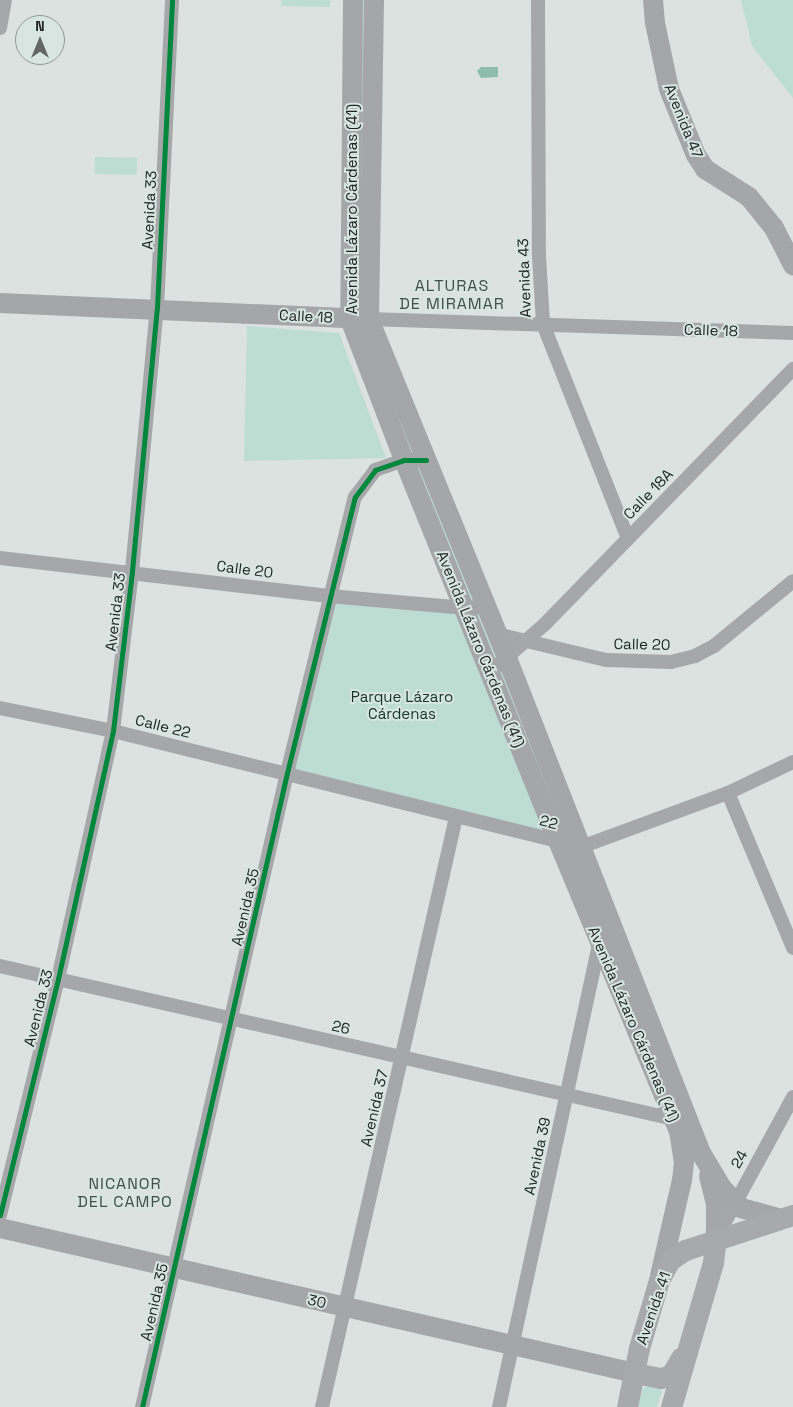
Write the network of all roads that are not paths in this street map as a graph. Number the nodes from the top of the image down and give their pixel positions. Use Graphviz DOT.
graph roads {
  1 [pos="5,0"];
  2 [pos="172,0"];
  3 [pos="353,0"];
  4 [pos="374,0"];
  5 [pos="538,0"];
  6 [pos="653,0"];
  7 [pos="0,28"];
  8 [pos="793,265"];
  9 [pos="0,303"];
  10 [pos="157,308"];
  11 [pos="360,319"];
  12 [pos="542,324"];
  13 [pos="793,333"];
  14 [pos="793,369"];
  15 [pos="404,460"];
  16 [pos="426,460"];
  17 [pos="628,539"];
  18 [pos="0,558"];
  19 [pos="132,571"];
  20 [pos="793,580"];
  21 [pos="329,596"];
  22 [pos="486,607"];
  23 [pos="466,608"];
  24 [pos="497,634"];
  25 [pos="526,641"];
  26 [pos="507,658"];
  27 [pos="491,671"];
  28 [pos="0,708"];
  29 [pos="113,731"];
  30 [pos="793,762"];
  31 [pos="287,773"];
  32 [pos="728,793"];
  33 [pos="456,816"];
  34 [pos="558,841"];
  35 [pos="580,847"];
  36 [pos="606,912"];
  37 [pos="600,942"];
  38 [pos="793,948"];
  39 [pos="0,966"];
  40 [pos="58,979"];
  41 [pos="232,1019"];
  42 [pos="403,1058"];
  43 [pos="567,1095"];
  44 [pos="793,1097"];
  45 [pos="674,1119"];
  46 [pos="704,1158"];
  47 [pos="734,1202"];
  48 [pos="0,1215"];
  49 [pos="777,1219"];
  50 [pos="0,1228"];
  51 [pos="716,1238"];
  52 [pos="713,1262"];
  53 [pos="175,1268"];
  54 [pos="662,1274"];
  55 [pos="704,1291"];
  56 [pos="344,1307"];
  57 [pos="514,1346"];
  58 [pos="687,1347"];
  59 [pos="635,1373"];
  60 [pos="142,1407"];
  61 [pos="322,1407"];
  62 [pos="500,1407"];
  63 [pos="628,1407"];
  64 [pos="671,1407"];
  1 -- 7 [label="street"];
  2 -- 10 [label="street, Avenida 33"];
  3 -- 11 [label="main road, Avenida Lázaro Cárdenas (41)"];
  4 -- 11 [label="main road, Avenida Lázaro Cárdenas (41)"];
  5 -- 12 [label="street, Avenida 43"];
  6 -- 8 [label="main road, Avenida 47"];
  9 -- 10 [label="main road, Calle 18"];
  10 -- 11 [label="main road, Calle 18"];
  10 -- 19 [label="street, Avenida 33"];
  11 -- 12 [label="street, Calle 18"];
  11 -- 15 [label="main road, Avenida Lázaro Cárdenas (41)"];
  11 -- 16 [label="main road, Avenida Lázaro Cárdenas (41)"];
  12 -- 13 [label="street, Calle 18"];
  12 -- 17 [label="street, Avenida 43"];
  14 -- 17 [label="street, Calle 18A"];
  15 -- 16 [label="street, Avenida 35"];
  15 -- 21 [label="street, Avenida 35"];
  15 -- 23 [label="main road, Avenida Lázaro Cárdenas (41)"];
  16 -- 22 [label="main road, Avenida Lázaro Cárdenas (41)"];
  17 -- 25 [label="street, Calle 18A"];
  18 -- 19 [label="street, Calle 20"];
  19 -- 21 [label="street, Calle 20"];
  19 -- 29 [label="street, Avenida 33"];
  20 -- 25 [label="street, Calle 20"];
  21 -- 23 [label="street, Calle 20"];
  21 -- 31 [label="street, Avenida 35"];
  22 -- 23 [label="street, Calle 20"];
  22 -- 24 [label="main road, Avenida Lázaro Cárdenas (41)"];
  23 -- 27 [label="main road, Avenida Lázaro Cárdenas (41)"];
  24 -- 25 [label="street, Calle 20"];
  24 -- 26 [label="main road, Avenida Lázaro Cárdenas (41)"];
  25 -- 26 [label="street"];
  26 -- 27 [label="street"];
  26 -- 35 [label="main road, Avenida Lázaro Cárdenas (41)"];
  27 -- 34 [label="main road, Avenida Lázaro Cárdenas (41)"];
  28 -- 29 [label="street, Calle 22"];
  29 -- 31 [label="street, Calle 22"];
  29 -- 40 [label="street, Avenida 33"];
  30 -- 32 [label="street"];
  31 -- 33 [label="street, 22"];
  31 -- 41 [label="street, Avenida 35"];
  32 -- 35 [label="street"];
  32 -- 38 [label="street"];
  33 -- 34 [label="street, 22"];
  33 -- 42 [label="street, Avenida 37"];
  34 -- 35 [label="street, 22"];
  34 -- 37 [label="main road, Avenida Lázaro Cárdenas (41)"];
  35 -- 36 [label="main road, Avenida Lázaro Cárdenas (41)"];
  36 -- 37 [label="street, Avenida 39"];
  36 -- 46 [label="main road, Avenida Lázaro Cárdenas (41)"];
  37 -- 43 [label="street, Avenida 39"];
  37 -- 45 [label="main road, Avenida Lázaro Cárdenas (41)"];
  39 -- 40 [label="street, 26"];
  40 -- 41 [label="street, 26"];
  40 -- 48 [label="street, Avenida 33"];
  41 -- 42 [label="street, 26"];
  41 -- 53 [label="street, Avenida 35"];
  42 -- 43 [label="street, 26"];
  42 -- 56 [label="street, Avenida 37"];
  43 -- 45 [label="street, 26"];
  43 -- 57 [label="street, Avenida 39"];
  44 -- 47 [label="street, 24"];
  45 -- 54 [label="main road, Avenida Lázaro Cárdenas (41)"];
  46 -- 47 [label="main road, Avenida Lázaro Cárdenas (41)"];
  46 -- 51 [label="main road, Avenida Lázaro Cárdenas (41)"];
  47 -- 49 [label="main road"];
  47 -- 51 [label="street, 24"];
  49 -- 51 [label="main road, Avenida 41"];
  49 -- 52 [label="main road"];
  50 -- 53 [label="main road, 30"];
  51 -- 52 [label="main road, Avenida Lázaro Cárdenas (41)"];
  51 -- 54 [label="main road, Avenida 41"];
  52 -- 55 [label="main road"];
  53 -- 56 [label="main road, 30"];
  53 -- 60 [label="street, Avenida 35"];
  54 -- 55 [label="main road"];
  54 -- 59 [label="main road, Avenida 41"];
  55 -- 58 [label="main road"];
  56 -- 57 [label="main road, 30"];
  56 -- 61 [label="street, Avenida 37"];
  57 -- 59 [label="main road, 30"];
  57 -- 62 [label="street, Avenida 39"];
  58 -- 59 [label="main road"];
  58 -- 64 [label="main road"];
  59 -- 63 [label="main road, Avenida 41"];
}
